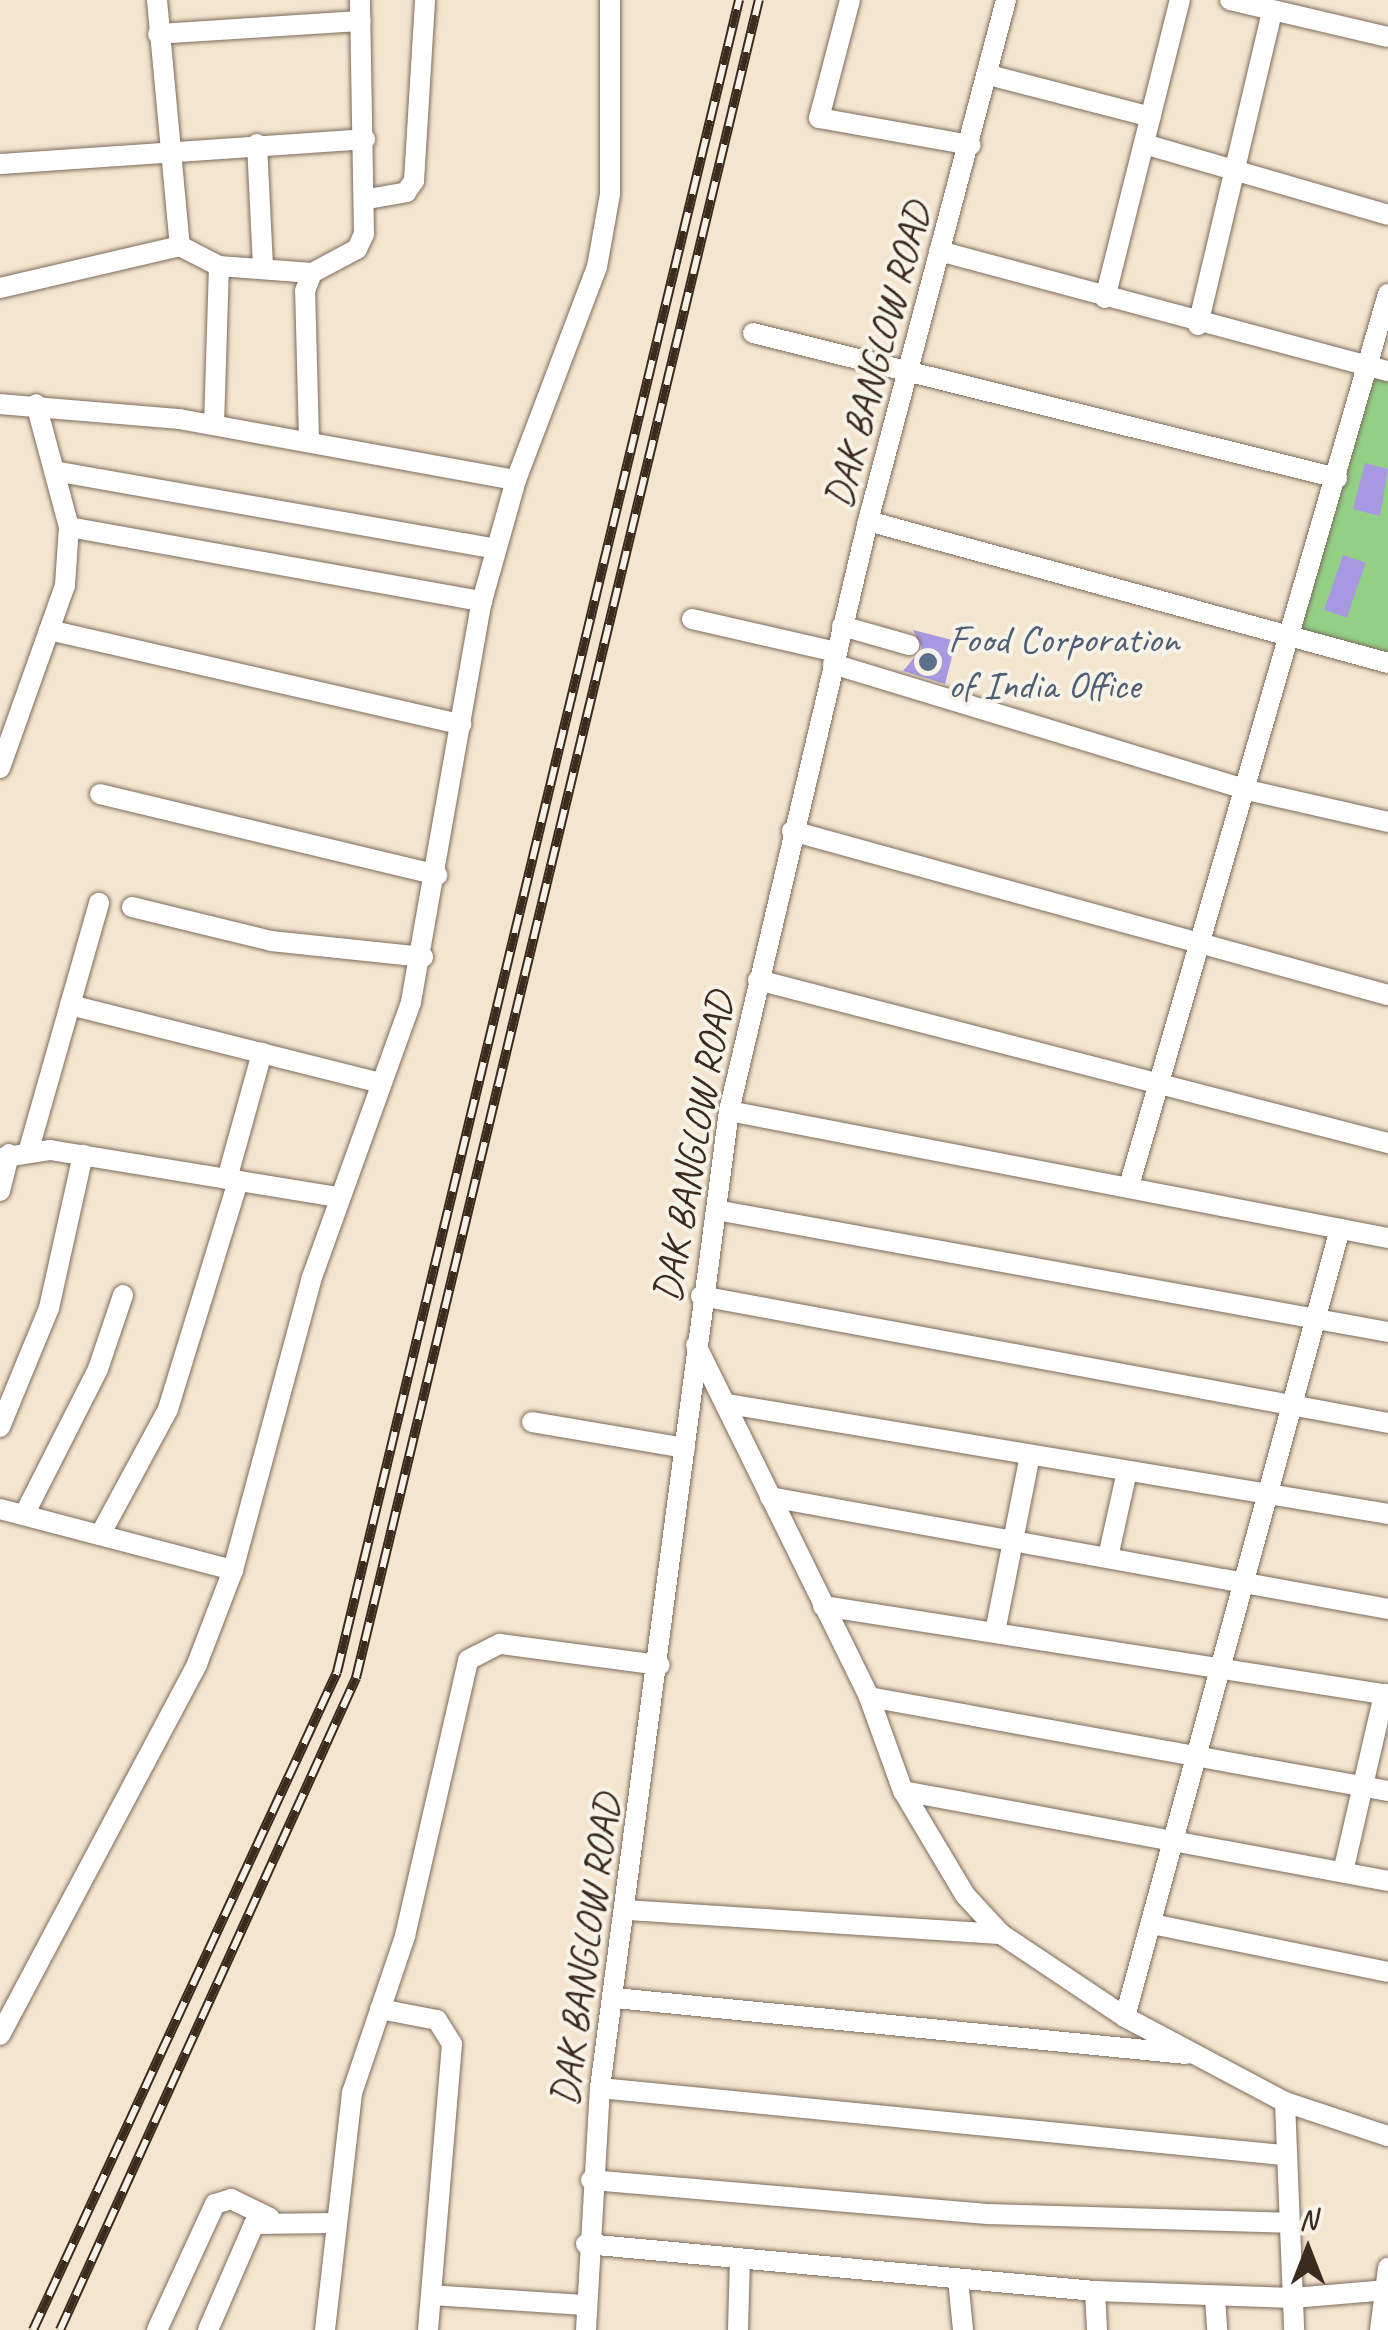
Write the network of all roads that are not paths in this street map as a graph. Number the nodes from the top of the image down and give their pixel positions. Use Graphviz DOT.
graph roads {
  1 [pos="157,0"];
  2 [pos="425,0"];
  3 [pos="610,0"];
  4 [pos="850,0"];
  5 [pos="1006,0"];
  6 [pos="1180,0"];
  7 [pos="1230,0"];
  8 [pos="360,10"];
  9 [pos="1272,11"];
  10 [pos="158,34"];
  11 [pos="1388,37"];
  12 [pos="989,75"];
  13 [pos="1152,117"];
  14 [pos="365,139"];
  15 [pos="257,144"];
  16 [pos="1144,144"];
  17 [pos="971,145"];
  18 [pos="165,149"];
  19 [pos="0,164"];
  20 [pos="1235,165"];
  21 [pos="368,199"];
  22 [pos="1388,215"];
  23 [pos="180,246"];
  24 [pos="939,251"];
  25 [pos="219,266"];
  26 [pos="262,268"];
  27 [pos="312,273"];
  28 [pos="0,288"];
  29 [pos="1388,297"];
  30 [pos="1106,298"];
  31 [pos="1198,325"];
  32 [pos="753,333"];
  33 [pos="1378,369"];
  34 [pos="908,371"];
  35 [pos="0,403"];
  36 [pos="36,404"];
  37 [pos="214,425"];
  38 [pos="309,439"];
  39 [pos="54,471"];
  40 [pos="1337,478"];
  41 [pos="516,480"];
  42 [pos="868,521"];
  43 [pos="69,527"];
  44 [pos="496,549"];
  45 [pos="482,601"];
  46 [pos="692,619"];
  47 [pos="842,626"];
  48 [pos="49,630"];
  49 [pos="1294,634"];
  50 [pos="910,645"];
  51 [pos="834,658"];
  52 [pos="1388,663"];
  53 [pos="460,724"];
  54 [pos="0,768"];
  55 [pos="1248,790"];
  56 [pos="100,794"];
  57 [pos="1388,822"];
  58 [pos="792,831"];
  59 [pos="437,875"];
  60 [pos="99,903"];
  61 [pos="132,907"];
  62 [pos="1203,944"];
  63 [pos="423,958"];
  64 [pos="758,980"];
  65 [pos="1388,995"];
  66 [pos="70,1006"];
  67 [pos="262,1053"];
  68 [pos="381,1083"];
  69 [pos="1164,1083"];
  70 [pos="730,1110"];
  71 [pos="1388,1143"];
  72 [pos="13,1154"];
  73 [pos="83,1155"];
  74 [pos="232,1180"];
  75 [pos="1130,1186"];
  76 [pos="0,1191"];
  77 [pos="338,1197"];
  78 [pos="716,1210"];
  79 [pos="1340,1229"];
  80 [pos="1388,1238"];
  81 [pos="123,1295"];
  82 [pos="700,1296"];
  83 [pos="1316,1319"];
  84 [pos="1388,1332"];
  85 [pos="696,1345"];
  86 [pos="728,1404"];
  87 [pos="1297,1405"];
  88 [pos="532,1422"];
  89 [pos="1388,1422"];
  90 [pos="0,1427"];
  91 [pos="684,1448"];
  92 [pos="1030,1455"];
  93 [pos="1127,1471"];
  94 [pos="1271,1496"];
  95 [pos="770,1497"];
  96 [pos="0,1508"];
  97 [pos="1388,1514"];
  98 [pos="24,1515"];
  99 [pos="100,1535"];
  100 [pos="1013,1539"];
  101 [pos="1108,1557"];
  102 [pos="234,1570"];
  103 [pos="1247,1587"];
  104 [pos="823,1606"];
  105 [pos="1388,1609"];
  106 [pos="995,1632"];
  107 [pos="660,1665"];
  108 [pos="1226,1670"];
  109 [pos="1386,1695"];
  110 [pos="869,1696"];
  111 [pos="1199,1759"];
  112 [pos="1360,1786"];
  113 [pos="902,1791"];
  114 [pos="1388,1791"];
  115 [pos="1178,1842"];
  116 [pos="1342,1872"];
  117 [pos="1388,1880"];
  118 [pos="627,1910"];
  119 [pos="1152,1924"];
  120 [pos="1001,1934"];
  121 [pos="1388,1972"];
  122 [pos="615,1998"];
  123 [pos="380,2009"];
  124 [pos="1125,2017"];
  125 [pos="0,2035"];
  126 [pos="1192,2054"];
  127 [pos="600,2088"];
  128 [pos="1285,2102"];
  129 [pos="1388,2136"];
  130 [pos="1283,2155"];
  131 [pos="591,2180"];
  132 [pos="270,2218"];
  133 [pos="1286,2223"];
  134 [pos="335,2224"];
  135 [pos="586,2244"];
  136 [pos="740,2260"];
  137 [pos="958,2279"];
  138 [pos="1387,2282"];
  139 [pos="1095,2291"];
  140 [pos="432,2295"];
  141 [pos="1215,2298"];
  142 [pos="1293,2298"];
  143 [pos="586,2304"];
  144 [pos="157,2330"];
  145 [pos="208,2330"];
  146 [pos="325,2330"];
  147 [pos="428,2330"];
  148 [pos="586,2330"];
  149 [pos="738,2330"];
  150 [pos="963,2330"];
  151 [pos="1096,2330"];
  152 [pos="1216,2330"];
  153 [pos="1294,2330"];
  154 [pos="1380,2330"];
  1 -- 10 [label="street"];
  2 -- 21 [label="street"];
  3 -- 41 [label="street"];
  4 -- 17 [label="street"];
  5 -- 12 [label="street, DAK BANGLOW ROAD"];
  6 -- 13 [label="street"];
  7 -- 9 [label="street"];
  8 -- 10 [label="street"];
  8 -- 14 [label="street"];
  9 -- 11 [label="street"];
  9 -- 20 [label="street"];
  10 -- 18 [label="street"];
  12 -- 13 [label="street"];
  12 -- 17 [label="street, DAK BANGLOW ROAD"];
  13 -- 16 [label="street"];
  14 -- 15 [label="street"];
  14 -- 21 [label="street"];
  15 -- 18 [label="street"];
  15 -- 26 [label="street"];
  16 -- 20 [label="street"];
  16 -- 30 [label="street"];
  17 -- 24 [label="street, DAK BANGLOW ROAD"];
  18 -- 19 [label="street"];
  18 -- 23 [label="street"];
  20 -- 22 [label="street"];
  20 -- 31 [label="street"];
  21 -- 27 [label="street"];
  23 -- 25 [label="street"];
  23 -- 28 [label="street"];
  24 -- 30 [label="street"];
  24 -- 34 [label="street, DAK BANGLOW ROAD"];
  25 -- 26 [label="street"];
  25 -- 37 [label="street"];
  26 -- 27 [label="street"];
  27 -- 38 [label="street"];
  29 -- 33 [label="street"];
  30 -- 31 [label="street"];
  31 -- 33 [label="street"];
  32 -- 34 [label="street"];
  33 -- 40 [label="street"];
  34 -- 40 [label="street"];
  34 -- 42 [label="street, DAK BANGLOW ROAD"];
  35 -- 36 [label="street"];
  36 -- 37 [label="street"];
  36 -- 39 [label="street"];
  37 -- 38 [label="street"];
  38 -- 41 [label="street"];
  39 -- 43 [label="street"];
  39 -- 44 [label="street"];
  40 -- 49 [label="street"];
  41 -- 44 [label="street"];
  42 -- 47 [label="street, DAK BANGLOW ROAD"];
  42 -- 49 [label="street"];
  43 -- 45 [label="street"];
  43 -- 48 [label="street"];
  44 -- 45 [label="street"];
  45 -- 53 [label="street"];
  46 -- 51 [label="street"];
  47 -- 50 [label="street"];
  47 -- 51 [label="street, DAK BANGLOW ROAD"];
  48 -- 53 [label="street"];
  48 -- 54 [label="street"];
  49 -- 52 [label="street"];
  49 -- 55 [label="street"];
  51 -- 55 [label="street"];
  51 -- 58 [label="street, DAK BANGLOW ROAD"];
  53 -- 59 [label="street"];
  55 -- 57 [label="street"];
  55 -- 62 [label="street"];
  56 -- 59 [label="street"];
  58 -- 62 [label="street"];
  58 -- 64 [label="street, DAK BANGLOW ROAD"];
  59 -- 63 [label="street"];
  60 -- 66 [label="street"];
  61 -- 63 [label="street"];
  62 -- 65 [label="street"];
  62 -- 69 [label="street"];
  63 -- 68 [label="street"];
  64 -- 69 [label="street"];
  64 -- 70 [label="street, DAK BANGLOW ROAD"];
  66 -- 67 [label="street"];
  66 -- 72 [label="street"];
  67 -- 68 [label="street"];
  67 -- 74 [label="street"];
  68 -- 77 [label="street"];
  69 -- 71 [label="street"];
  69 -- 75 [label="street"];
  70 -- 75 [label="street"];
  70 -- 78 [label="street, DAK BANGLOW ROAD"];
  72 -- 73 [label="street"];
  72 -- 76 [label="street"];
  73 -- 74 [label="street"];
  73 -- 90 [label="street"];
  74 -- 77 [label="street"];
  74 -- 99 [label="street"];
  75 -- 79 [label="street"];
  77 -- 102 [label="street"];
  78 -- 82 [label="street, DAK BANGLOW ROAD"];
  78 -- 83 [label="street"];
  79 -- 80 [label="street"];
  79 -- 83 [label="street"];
  81 -- 98 [label="street"];
  82 -- 85 [label="street, DAK BANGLOW ROAD"];
  82 -- 87 [label="street"];
  83 -- 84 [label="street"];
  83 -- 87 [label="street"];
  85 -- 86 [label="street"];
  85 -- 91 [label="street, DAK BANGLOW ROAD"];
  86 -- 92 [label="street"];
  86 -- 95 [label="street"];
  87 -- 89 [label="street"];
  87 -- 94 [label="street"];
  88 -- 91 [label="street"];
  91 -- 107 [label="street, DAK BANGLOW ROAD"];
  92 -- 93 [label="street"];
  92 -- 100 [label="street"];
  93 -- 94 [label="street"];
  93 -- 101 [label="street"];
  94 -- 97 [label="street"];
  94 -- 103 [label="street"];
  95 -- 100 [label="street"];
  95 -- 104 [label="street"];
  96 -- 98 [label="street"];
  98 -- 99 [label="street"];
  99 -- 102 [label="street"];
  100 -- 101 [label="street"];
  100 -- 106 [label="street"];
  101 -- 103 [label="street"];
  102 -- 125 [label="street"];
  103 -- 105 [label="street"];
  103 -- 108 [label="street"];
  104 -- 106 [label="street"];
  104 -- 110 [label="street"];
  106 -- 108 [label="street"];
  107 -- 118 [label="street, DAK BANGLOW ROAD"];
  107 -- 123 [label="street"];
  108 -- 109 [label="street"];
  108 -- 111 [label="street"];
  109 -- 112 [label="street"];
  110 -- 111 [label="street"];
  110 -- 113 [label="street"];
  111 -- 112 [label="street"];
  111 -- 115 [label="street"];
  112 -- 114 [label="street"];
  112 -- 116 [label="street"];
  113 -- 115 [label="street"];
  113 -- 120 [label="street"];
  115 -- 116 [label="street"];
  115 -- 119 [label="street"];
  116 -- 117 [label="street"];
  118 -- 120 [label="street"];
  118 -- 122 [label="street, DAK BANGLOW ROAD"];
  119 -- 121 [label="street"];
  119 -- 124 [label="street"];
  120 -- 124 [label="street"];
  122 -- 126 [label="street"];
  122 -- 127 [label="street, DAK BANGLOW ROAD"];
  123 -- 134 [label="street"];
  123 -- 140 [label="street"];
  124 -- 126 [label="street"];
  126 -- 128 [label="street"];
  127 -- 130 [label="street"];
  127 -- 131 [label="street, DAK BANGLOW ROAD"];
  128 -- 129 [label="street"];
  128 -- 130 [label="street"];
  130 -- 133 [label="street"];
  131 -- 133 [label="street"];
  131 -- 135 [label="street, DAK BANGLOW ROAD"];
  132 -- 134 [label="street"];
  132 -- 144 [label="street"];
  132 -- 145 [label="street"];
  133 -- 142 [label="street"];
  134 -- 146 [label="street"];
  135 -- 136 [label="street"];
  135 -- 143 [label="street, DAK BANGLOW ROAD"];
  136 -- 137 [label="street"];
  136 -- 149 [label="street"];
  137 -- 139 [label="street"];
  137 -- 150 [label="street"];
  138 -- 142 [label="street"];
  138 -- 154 [label="street"];
  139 -- 141 [label="street"];
  139 -- 151 [label="street"];
  140 -- 143 [label="street"];
  140 -- 147 [label="street"];
  141 -- 142 [label="street"];
  141 -- 152 [label="street"];
  142 -- 153 [label="street"];
  143 -- 148 [label="street, DAK BANGLOW ROAD"];
}
